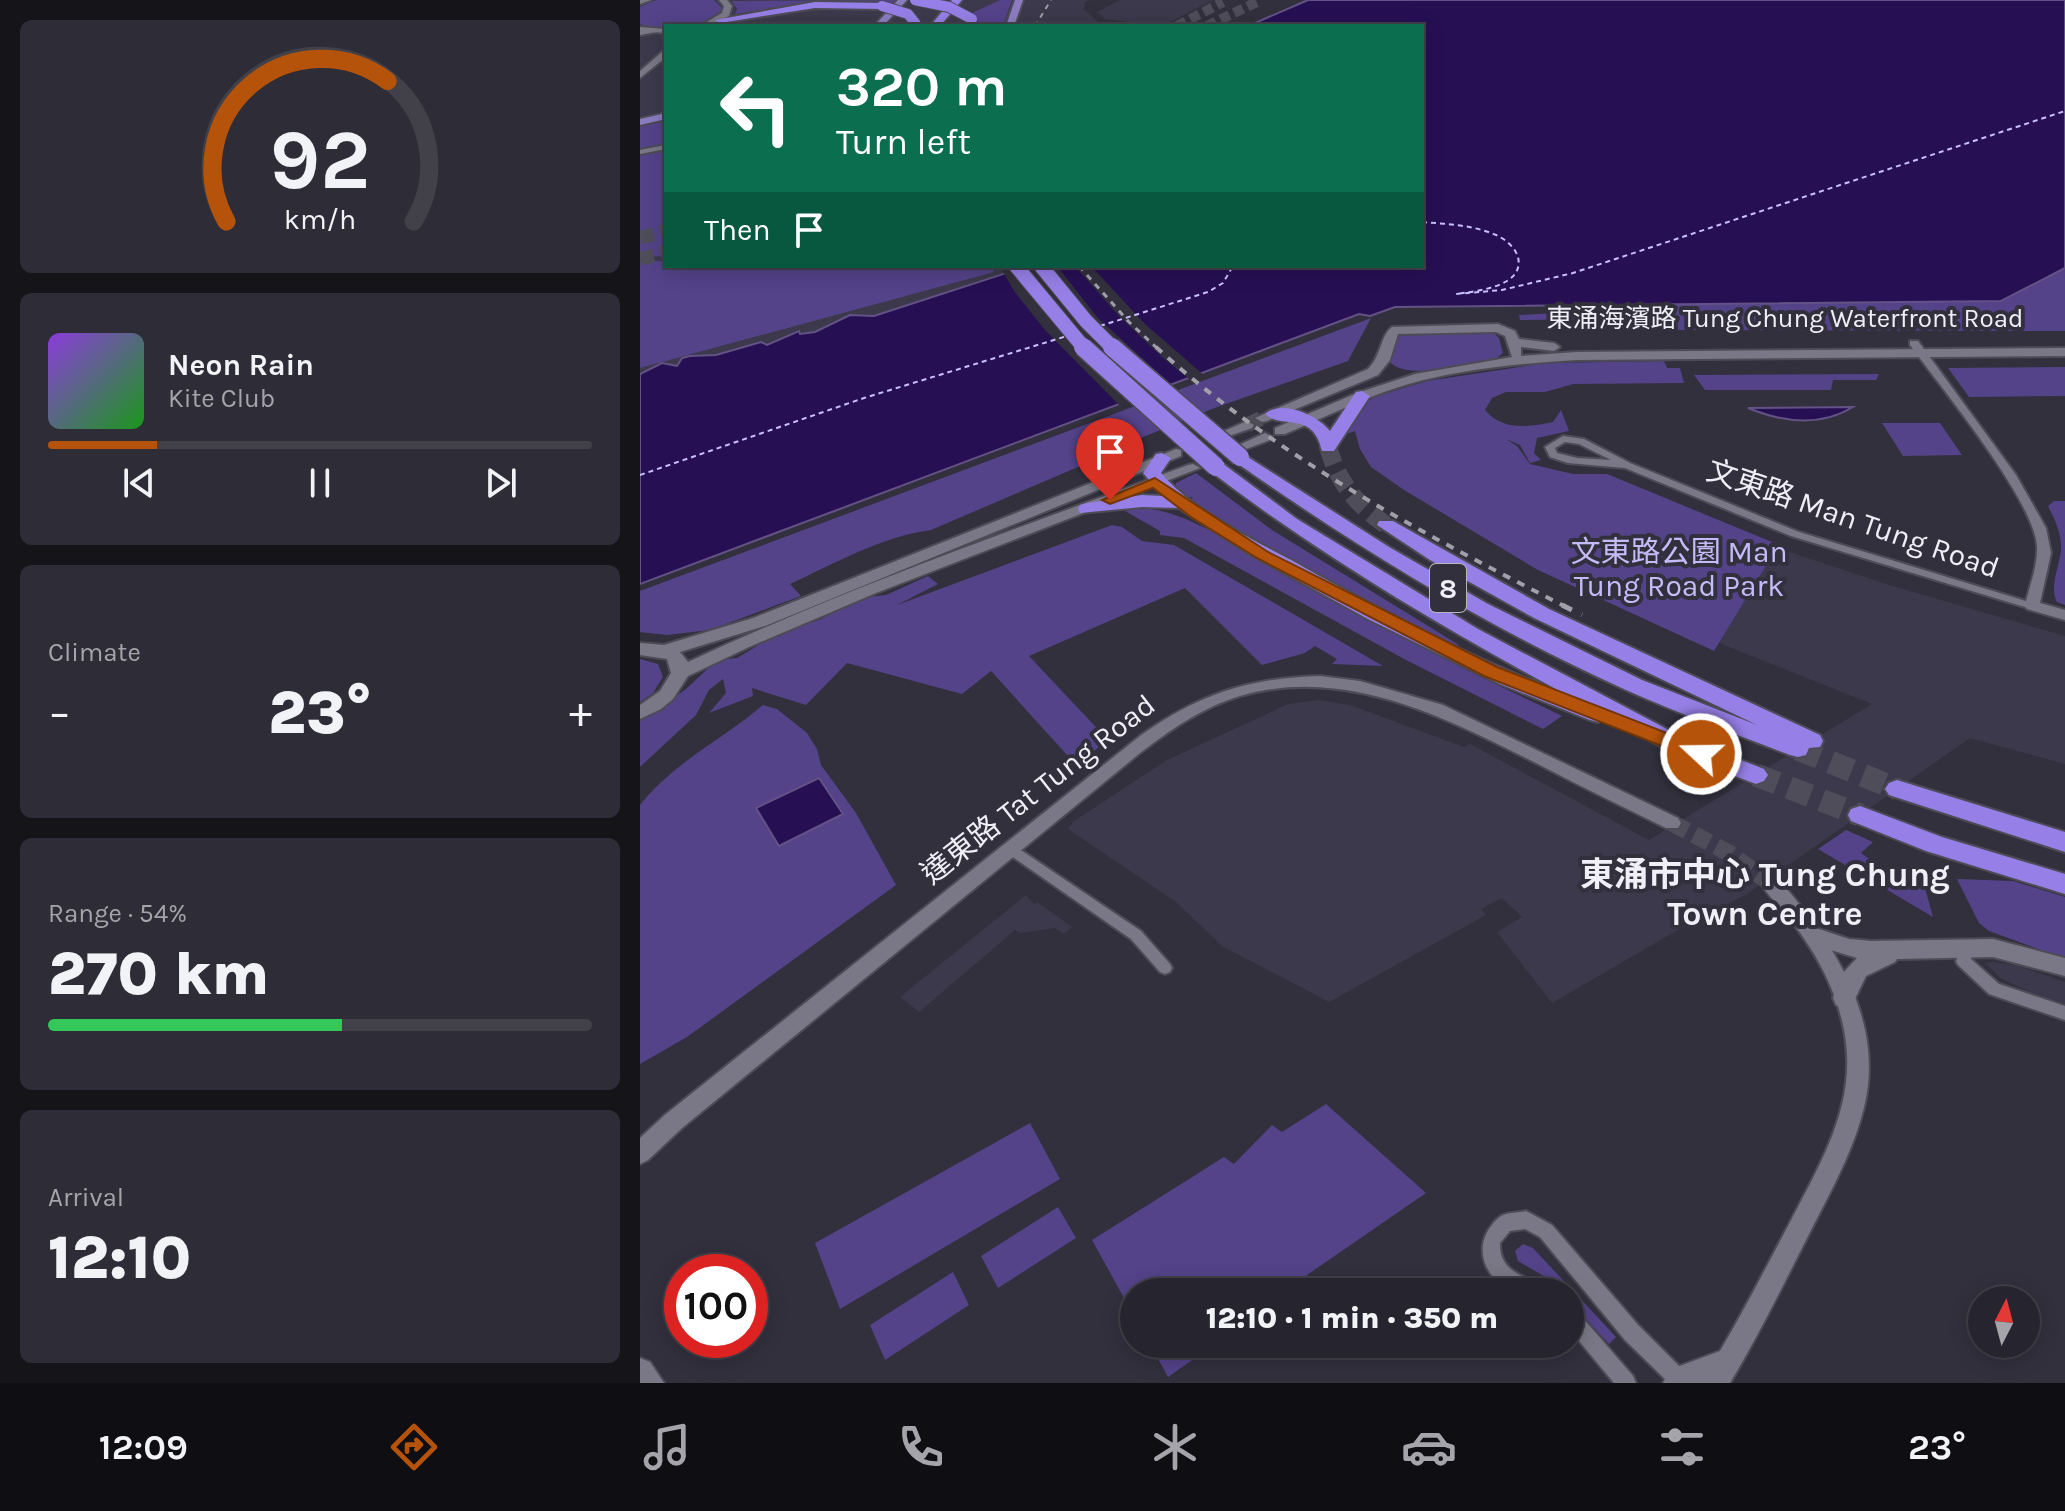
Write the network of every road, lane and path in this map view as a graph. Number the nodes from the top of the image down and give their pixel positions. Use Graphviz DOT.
graph roads {
  1 [pos="646,0"];
  2 [pos="723,0"];
  3 [pos="903,0"];
  4 [pos="915,0"];
  5 [pos="957,0"];
  6 [pos="1019,0"];
  7 [pos="969,1"];
  8 [pos="640,2"];
  9 [pos="947,5"];
  10 [pos="974,22"];
  11 [pos="712,23"];
  12 [pos="880,24"];
  13 [pos="915,24"];
  14 [pos="936,24"];
  15 [pos="952,24"];
  16 [pos="1011,24"];
  17 [pos="640,31"];
  18 [pos="664,31"];
  19 [pos="664,55"];
  20 [pos="664,66"];
  21 [pos="643,72"];
  22 [pos="640,84"];
  23 [pos="648,106"];
  24 [pos="664,110"];
  25 [pos="664,112"];
  26 [pos="640,119"];
  27 [pos="664,147"];
  28 [pos="640,152"];
  29 [pos="1018,268"];
  30 [pos="1043,268"];
  31 [pos="1514,342"];
  32 [pos="2065,342"];
  33 [pos="1918,349"];
  34 [pos="2065,352"];
  35 [pos="1384,360"];
  36 [pos="1517,360"];
  37 [pos="1420,377"];
  38 [pos="1362,396"];
  39 [pos="1268,416"];
  40 [pos="1308,419"];
  41 [pos="1247,425"];
  42 [pos="1280,431"];
  43 [pos="1229,432"];
  44 [pos="1265,437"];
  45 [pos="1243,451"];
  46 [pos="1169,456"];
  47 [pos="1627,465"];
  48 [pos="1193,468"];
  49 [pos="1155,482"];
  50 [pos="1182,503"];
  51 [pos="1087,509"];
  52 [pos="1386,525"];
  53 [pos="2032,606"];
  54 [pos="2065,615"];
  55 [pos="640,649"];
  56 [pos="664,651"];
  57 [pos="682,672"];
  58 [pos="640,713"];
  59 [pos="1674,743"];
  60 [pos="1756,775"];
  61 [pos="1902,786"];
  62 [pos="1860,815"];
  63 [pos="1672,823"];
  64 [pos="2065,842"];
  65 [pos="1012,849"];
  66 [pos="1770,883"];
  67 [pos="2065,884"];
  68 [pos="1816,937"];
  69 [pos="1967,947"];
  70 [pos="1913,950"];
  71 [pos="2065,967"];
  72 [pos="1165,968"];
  73 [pos="1844,998"];
  74 [pos="2065,1013"];
  75 [pos="674,1121"];
  76 [pos="640,1142"];
  77 [pos="640,1153"];
  78 [pos="1506,1278"];
  79 [pos="1584,1333"];
  80 [pos="1730,1360"];
  81 [pos="640,1372"];
  82 [pos="1679,1382"];
  83 [pos="650,1383"];
  84 [pos="1626,1383"];
  85 [pos="1715,1383"];
  1 -- 8 [label="main road"];
  2 -- 11 [label="main road"];
  3 -- 12 [label="main road"];
  4 -- 10 [label="highway, bridge"];
  5 -- 9 [label="highway"];
  6 -- 16 [label="main road"];
  7 -- 15 [label="highway"];
  9 -- 14 [label="highway"];
  11 -- 13 [label="highway, bridge"];
  17 -- 18 [label="main road"];
  19 -- 21 [label="main road"];
  20 -- 22 [label="main road"];
  23 -- 24 [label="main road"];
  25 -- 26 [label="main road"];
  27 -- 28 [label="street"];
  29 -- 59 [label="highway, 8, bridge"];
  30 -- 45 [label="highway, bridge"];
  31 -- 33 [label="main road, 東涌海濱路 Tung Chung Waterfront Road"];
  31 -- 35 [label="main road, 東涌海濱路 Tung Chung Waterfront Road"];
  31 -- 36 [label="main road"];
  32 -- 33 [label="main road, 東涌海濱路 Tung Chung Waterfront Road"];
  33 -- 34 [label="main road, 東涌海濱路 Tung Chung Waterfront Road"];
  33 -- 36 [label="main road, 東涌海濱路 Tung Chung Waterfront Road"];
  33 -- 53 [label="street"];
  35 -- 37 [label="main road"];
  35 -- 39 [label="main road, 東涌海濱路 Tung Chung Waterfront Road"];
  36 -- 37 [label="main road, 東涌海濱路 Tung Chung Waterfront Road"];
  37 -- 38 [label="main road, 東涌海濱路 Tung Chung Waterfront Road"];
  38 -- 40 [label="main road, 東涌海濱路 Tung Chung Waterfront Road"];
  38 -- 40 [label="highway"];
  39 -- 40 [label="highway"];
  40 -- 42 [label="main road, 東涌海濱路 Tung Chung Waterfront Road"];
  41 -- 43 [label="main road"];
  44 -- 45 [label="main road"];
  45 -- 52 [label="highway, 8"];
  46 -- 49 [label="highway"];
  46 -- 56 [label="main road"];
  47 -- 47 [label="street, 文東路 Man Tung Road"];
  47 -- 53 [label="street, 文東路 Man Tung Road"];
  48 -- 49 [label="main road"];
  49 -- 50 [label="highway"];
  49 -- 51 [label="main road"];
  50 -- 51 [label="highway"];
  50 -- 59 [label="highway"];
  51 -- 57 [label="main road"];
  53 -- 54 [label="street, 文東路 Man Tung Road"];
  55 -- 56 [label="main road"];
  56 -- 57 [label="main road"];
  57 -- 58 [label="main road"];
  59 -- 60 [label="highway, 8"];
  61 -- 64 [label="highway"];
  62 -- 67 [label="highway"];
  63 -- 65 [label="street, 達東路 Tat Tung Road"];
  65 -- 72 [label="street"];
  65 -- 75 [label="street, 達東路 Tat Tung Road"];
  66 -- 68 [label="street"];
  68 -- 70 [label="main road"];
  68 -- 73 [label="street"];
  69 -- 70 [label="main road"];
  69 -- 71 [label="main road"];
  69 -- 74 [label="street"];
  70 -- 73 [label="main road"];
  73 -- 80 [label="street"];
  75 -- 76 [label="street, 達東路 Tat Tung Road"];
  75 -- 77 [label="street, 達東路 Tat Tung Road"];
  78 -- 82 [label="street"];
  79 -- 84 [label="street"];
  80 -- 82 [label="street"];
  80 -- 85 [label="street"];
  81 -- 83 [label="main road"];
}
